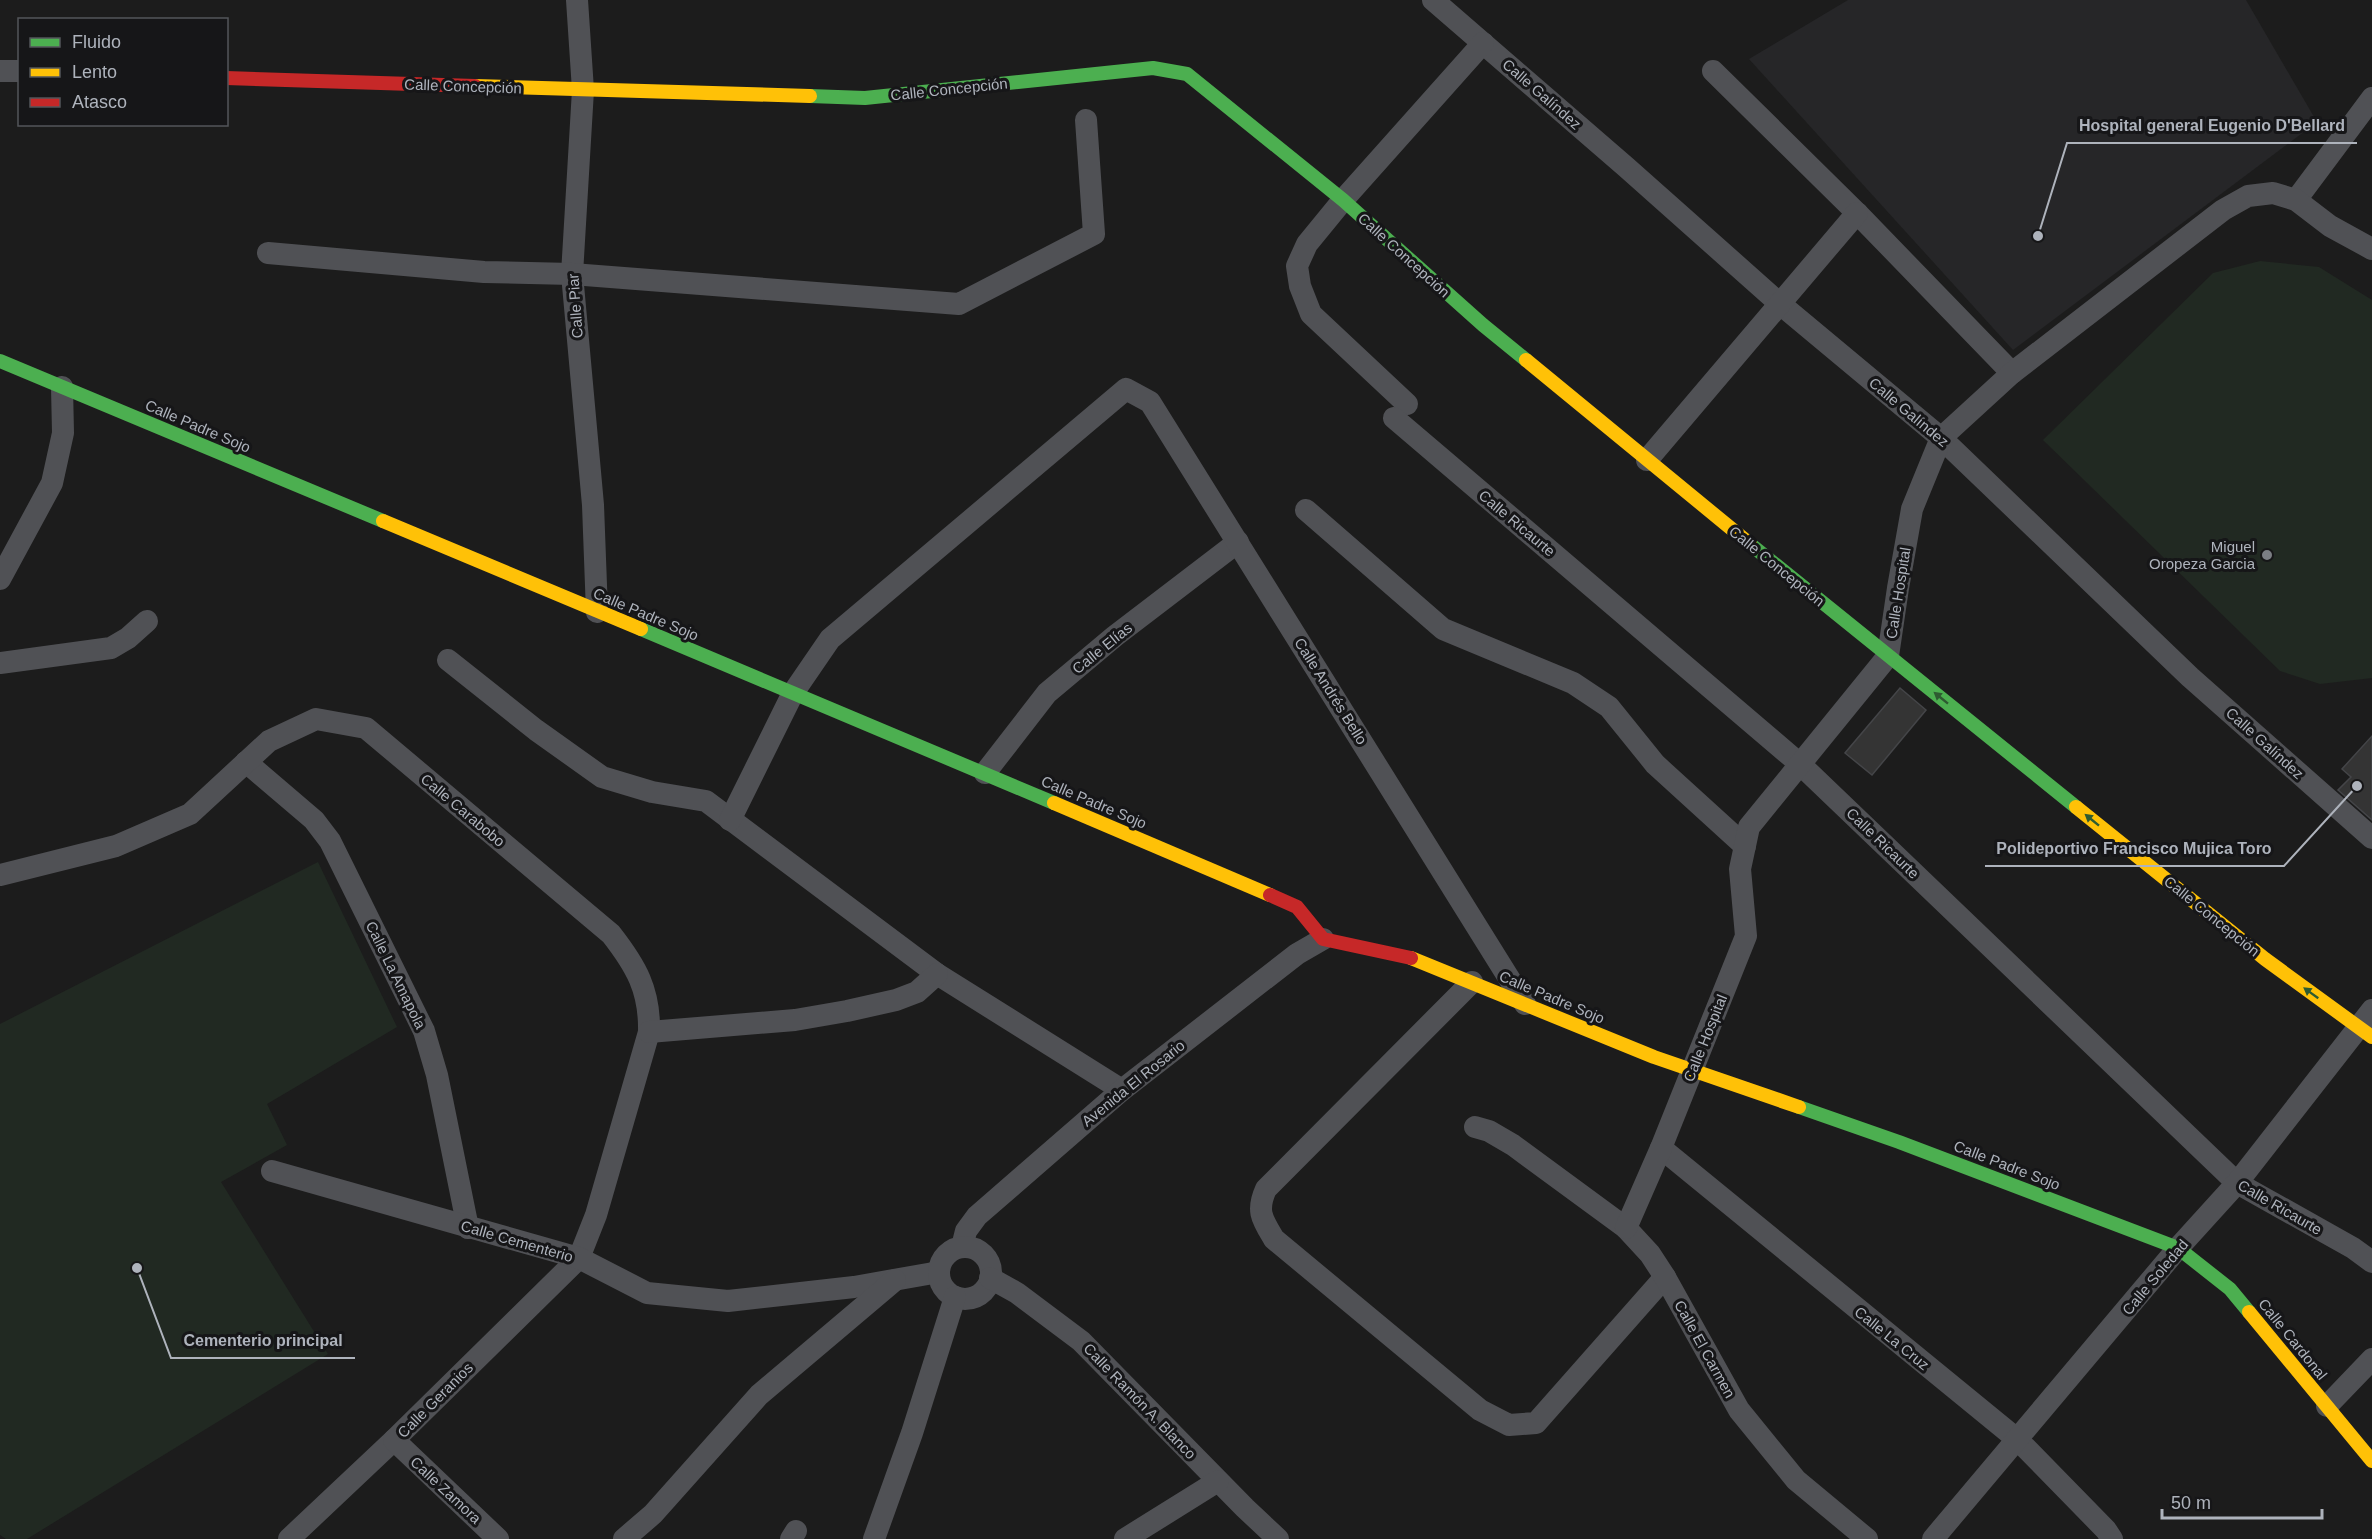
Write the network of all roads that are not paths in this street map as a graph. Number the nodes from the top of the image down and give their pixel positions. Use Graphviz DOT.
graph roads {
  1 [pos="577,0"];
  2 [pos="1433,0"];
  3 [pos="1483,43"];
  4 [pos="0,71"];
  5 [pos="18,71"];
  6 [pos="1713,71"];
  7 [pos="228,78"];
  8 [pos="583,90"];
  9 [pos="2372,98"];
  10 [pos="1086,120"];
  11 [pos="1343,200"];
  12 [pos="2296,200"];
  13 [pos="1857,213"];
  14 [pos="2372,249"];
  15 [pos="268,253"];
  16 [pos="572,274"];
  17 [pos="1779,303"];
  18 [pos="0,361"];
  19 [pos="2012,373"];
  20 [pos="62,387"];
  21 [pos="1941,438"];
  22 [pos="1647,460"];
  23 [pos="1306,510"];
  24 [pos="1238,542"];
  25 [pos="0,579"];
  26 [pos="597,612"];
  27 [pos="147,621"];
  28 [pos="1888,656"];
  29 [pos="448,660"];
  30 [pos="0,663"];
  31 [pos="794,693"];
  32 [pos="246,762"];
  33 [pos="1800,764"];
  34 [pos="985,773"];
  35 [pos="730,820"];
  36 [pos="2372,838"];
  37 [pos="1745,846"];
  38 [pos="0,875"];
  39 [pos="1323,939"];
  40 [pos="937,974"];
  41 [pos="1472,982"];
  42 [pos="1525,1004"];
  43 [pos="2368,1025"];
  44 [pos="649,1032"];
  45 [pos="1692,1071"];
  46 [pos="1122,1090"];
  47 [pos="1475,1127"];
  48 [pos="1661,1148"];
  49 [pos="272,1171"];
  50 [pos="2237,1183"];
  51 [pos="468,1228"];
  52 [pos="1626,1228"];
  53 [pos="962,1247"];
  54 [pos="2178,1248"];
  55 [pos="579,1258"];
  56 [pos="2372,1262"];
  57 [pos="939,1272"];
  58 [pos="1665,1277"];
  59 [pos="990,1278"];
  60 [pos="896,1279"];
  61 [pos="955,1297"];
  62 [pos="2372,1359"];
  63 [pos="2327,1406"];
  64 [pos="394,1440"];
  65 [pos="2018,1440"];
  66 [pos="2372,1461"];
  67 [pos="1218,1481"];
  68 [pos="289,1539"];
  69 [pos="498,1539"];
  70 [pos="624,1539"];
  71 [pos="874,1539"];
  72 [pos="1125,1539"];
  73 [pos="1278,1539"];
  74 [pos="1867,1539"];
  75 [pos="1933,1539"];
  76 [pos="2112,1539"];
  1 -- 8 [label="street, Calle Piar"];
  2 -- 3 [label="street, Calle Galíndez"];
  3 -- 11 [label="street, Calle Ricaurte"];
  3 -- 17 [label="street, Calle Galíndez"];
  4 -- 5 [label="street"];
  6 -- 13 [label="street"];
  7 -- 8 [label="street, Calle Concepción"];
  8 -- 11 [label="street, Calle Concepción"];
  8 -- 16 [label="street, Calle Piar"];
  9 -- 12 [label="street"];
  10 -- 16 [label="street"];
  11 -- 22 [label="street, Calle Concepción"];
  11 -- 33 [label="street, Calle Ricaurte"];
  12 -- 14 [label="street"];
  12 -- 19 [label="street, Calle Hospital"];
  13 -- 17 [label="street"];
  13 -- 19 [label="street"];
  15 -- 16 [label="street"];
  16 -- 26 [label="street, Calle Piar"];
  17 -- 21 [label="street, Calle Galíndez"];
  17 -- 22 [label="street"];
  18 -- 20 [label="street, Calle Padre Sojo"];
  19 -- 21 [label="street, Calle Hospital"];
  20 -- 25 [label="street"];
  20 -- 26 [label="street, Calle Padre Sojo"];
  21 -- 28 [label="street, Calle Hospital"];
  21 -- 36 [label="street, Calle Galíndez"];
  22 -- 28 [label="street, Calle Concepción"];
  23 -- 37 [label="street"];
  24 -- 31 [label="street, Calle Andrés Bello"];
  24 -- 34 [label="street, Calle Elías"];
  24 -- 42 [label="street, Calle Andrés Bello"];
  26 -- 31 [label="street, Calle Padre Sojo"];
  27 -- 30 [label="street"];
  28 -- 33 [label="street, Calle Hospital"];
  43 -- 28 [label="street, Calle Concepción, one-way"];
  29 -- 35 [label="street"];
  31 -- 34 [label="street, Calle Padre Sojo"];
  31 -- 35 [label="street"];
  32 -- 38 [label="street, Calle Carabobo"];
  32 -- 44 [label="street, Calle Carabobo"];
  32 -- 51 [label="street, Calle La Amapola"];
  33 -- 37 [label="street, Calle Hospital"];
  33 -- 50 [label="street, Calle Ricaurte"];
  34 -- 39 [label="street, Calle Padre Sojo"];
  35 -- 40 [label="street"];
  37 -- 45 [label="street, Calle Hospital"];
  39 -- 41 [label="street, Calle Padre Sojo"];
  39 -- 46 [label="street, Avenida El Rosario"];
  40 -- 44 [label="street"];
  40 -- 46 [label="street"];
  41 -- 42 [label="street, Calle Padre Sojo"];
  41 -- 58 [label="street"];
  42 -- 45 [label="street, Calle Padre Sojo"];
  43 -- 50 [label="street, Calle Soledad"];
  44 -- 55 [label="street, Calle Carabobo"];
  45 -- 48 [label="street, Calle Hospital"];
  45 -- 54 [label="street, Calle Padre Sojo"];
  46 -- 53 [label="street, Avenida El Rosario"];
  47 -- 52 [label="street, Calle El Carmen"];
  48 -- 52 [label="street, Calle Hospital"];
  48 -- 65 [label="street, Calle La Cruz"];
  49 -- 51 [label="street, Calle Cementerio"];
  50 -- 54 [label="street, Calle Soledad"];
  50 -- 56 [label="street, Calle Ricaurte"];
  51 -- 55 [label="street, Calle Cementerio"];
  52 -- 58 [label="street, Calle El Carmen"];
  53 -- 57 [label="street, Avenida El Rosario"];
  53 -- 59 [label="street"];
  54 -- 63 [label="street, Calle Cardonal"];
  54 -- 65 [label="street, Calle Soledad"];
  55 -- 60 [label="street, Calle Cementerio"];
  55 -- 64 [label="street, Calle Geranios"];
  57 -- 60 [label="street, Calle Cementerio"];
  57 -- 61 [label="street"];
  58 -- 74 [label="street, Calle El Carmen"];
  59 -- 61 [label="street"];
  59 -- 67 [label="street, Calle Ramón A. Blanco"];
  60 -- 70 [label="street"];
  61 -- 71 [label="street"];
  62 -- 63 [label="street"];
  63 -- 66 [label="street, Calle Cardonal"];
  64 -- 68 [label="street, Calle Geranios"];
  64 -- 69 [label="street, Calle Zamora"];
  65 -- 75 [label="street, Calle Soledad"];
  65 -- 76 [label="street, Calle La Cruz"];
  67 -- 72 [label="street"];
  67 -- 73 [label="street, Calle Ramón A. Blanco"];
}
